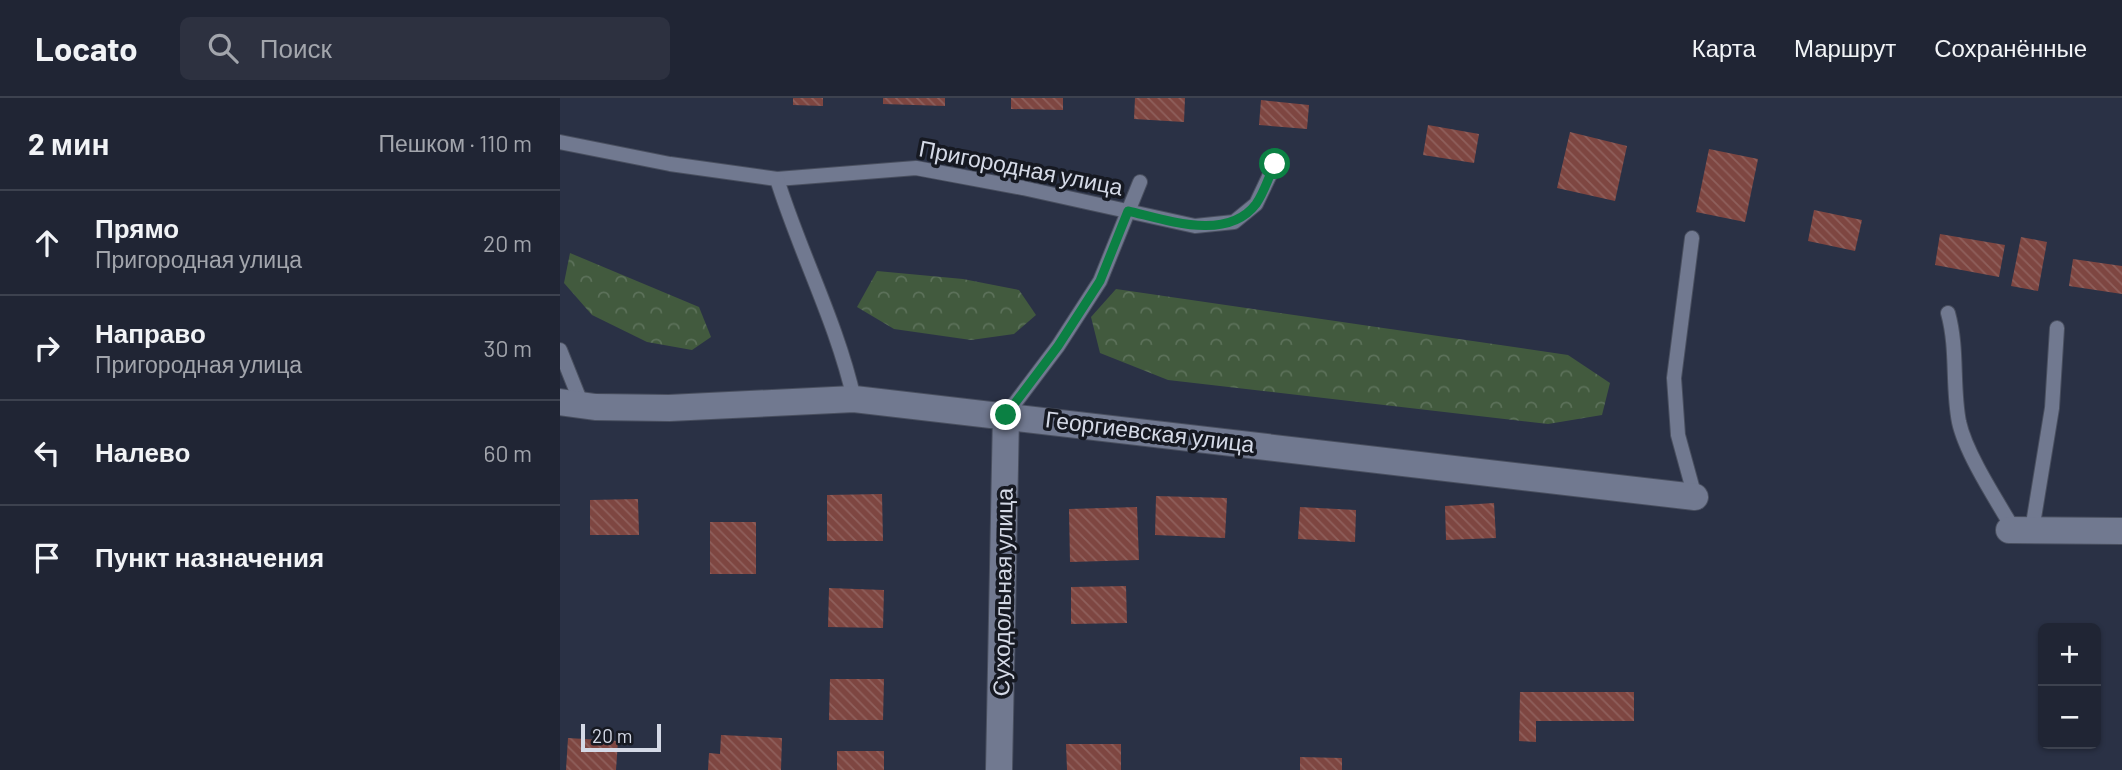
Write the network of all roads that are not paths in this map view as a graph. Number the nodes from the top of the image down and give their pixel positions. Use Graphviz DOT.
graph roads {
  1 [pos="560,142"];
  2 [pos="1275,164"];
  3 [pos="777,179"];
  4 [pos="1140,182"];
  5 [pos="1128,211"];
  6 [pos="1692,238"];
  7 [pos="1948,313"];
  8 [pos="2057,328"];
  9 [pos="560,350"];
  10 [pos="854,398"];
  11 [pos="571,403"];
  12 [pos="1006,415"];
  13 [pos="1695,498"];
  14 [pos="2018,530"];
  15 [pos="2122,531"];
  16 [pos="999,770"];
  1 -- 3 [label="lane, Пригородная улица"];
  2 -- 5 [label="lane, Пригородная улица"];
  3 -- 5 [label="lane, Пригородная улица"];
  3 -- 10 [label="lane"];
  4 -- 5 [label="lane"];
  5 -- 12 [label="lane"];
  6 -- 13 [label="lane"];
  7 -- 14 [label="lane"];
  8 -- 14 [label="lane"];
  9 -- 11 [label="lane"];
  10 -- 11 [label="street, Георгиевская улица"];
  10 -- 12 [label="street, Георгиевская улица"];
  12 -- 13 [label="street, Георгиевская улица"];
  12 -- 16 [label="street, Суходольная улица"];
  14 -- 15 [label="street"];
}
